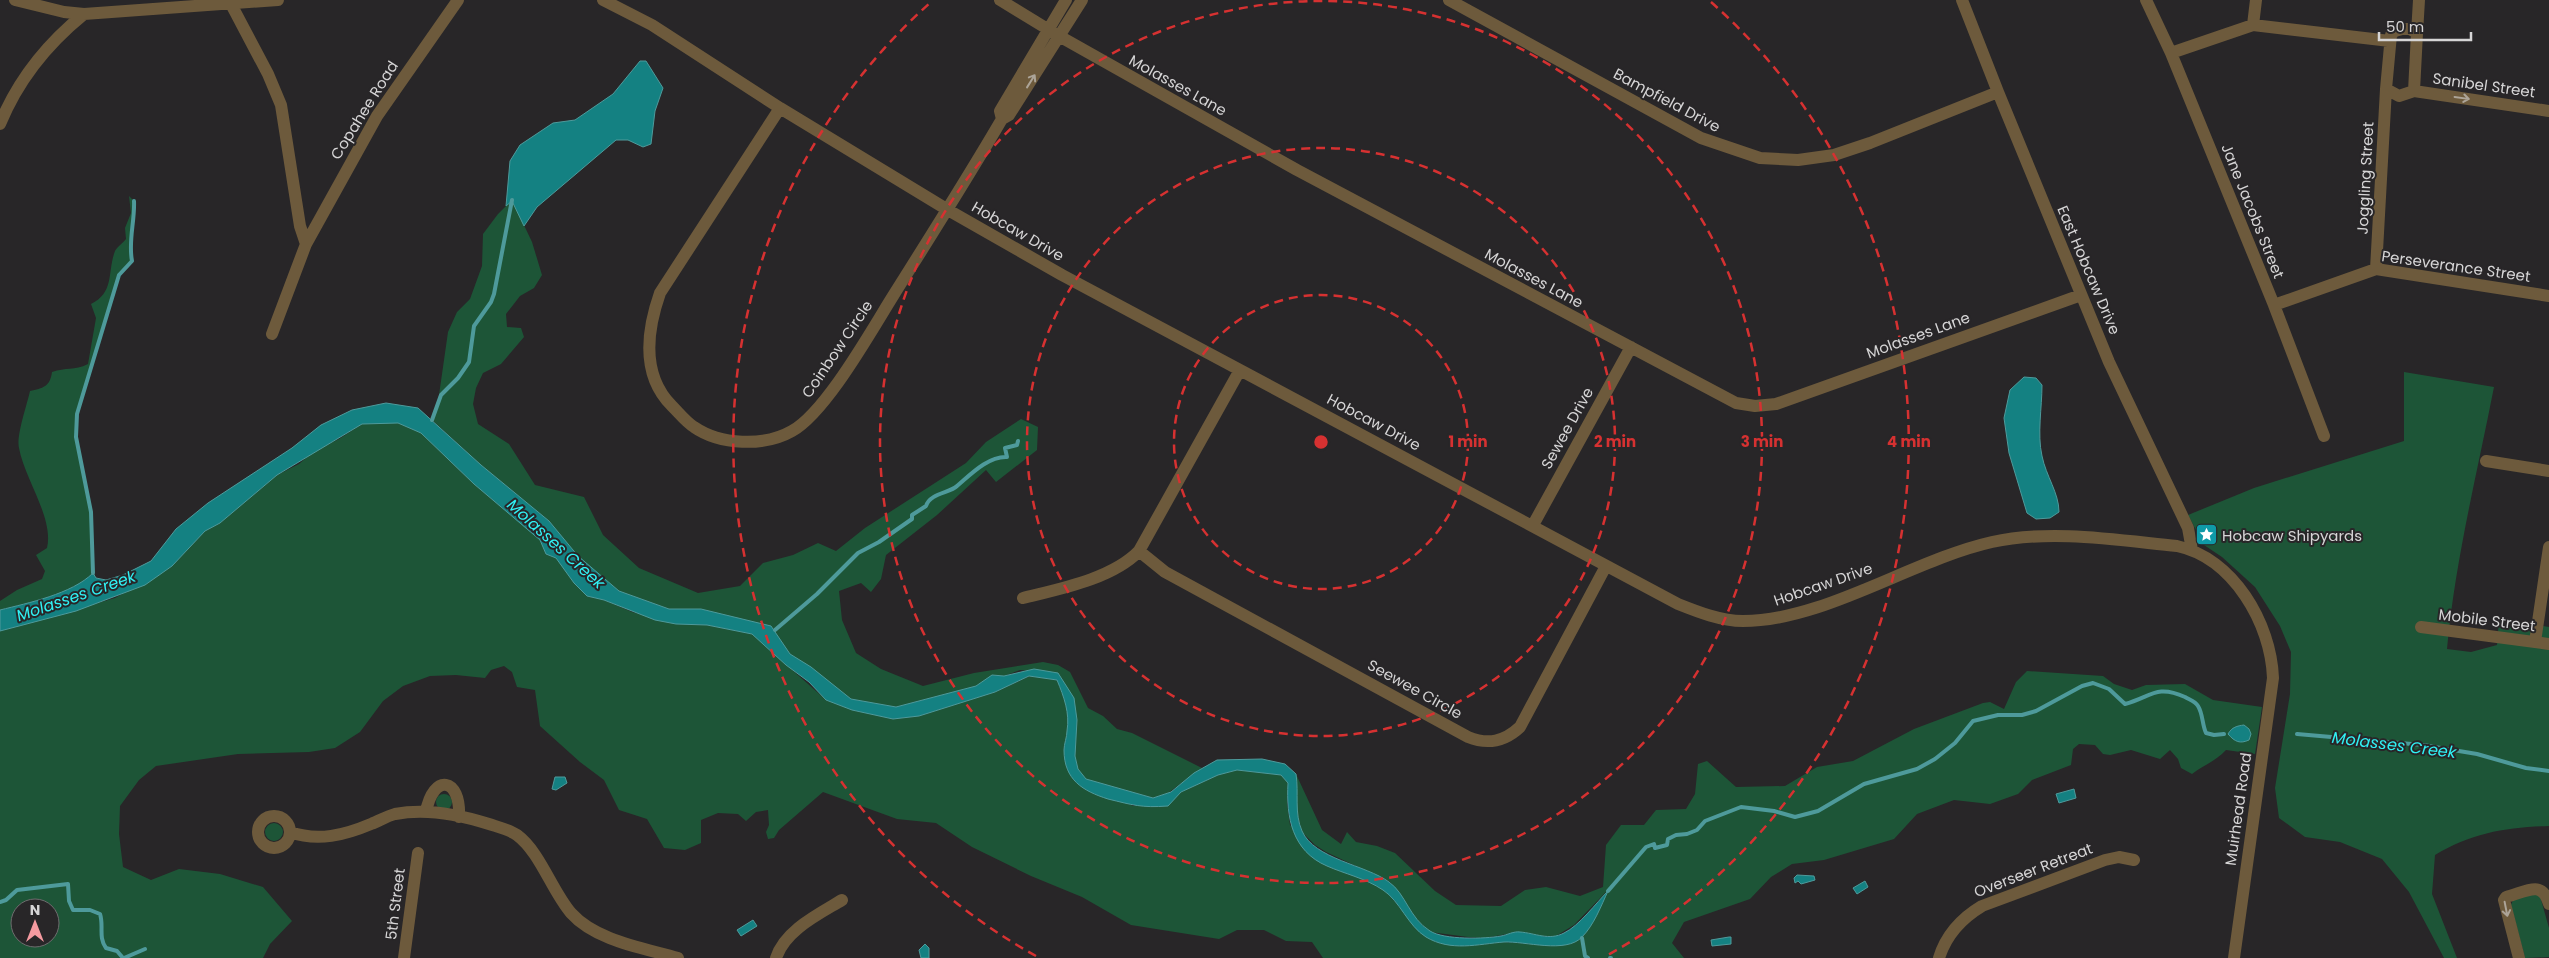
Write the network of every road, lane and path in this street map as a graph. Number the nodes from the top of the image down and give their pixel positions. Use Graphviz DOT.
graph roads {
  1 [pos="15,0"];
  2 [pos="278,0"];
  3 [pos="458,0"];
  4 [pos="603,0"];
  5 [pos="1000,0"];
  6 [pos="1066,0"];
  7 [pos="1082,0"];
  8 [pos="1449,0"];
  9 [pos="1962,0"];
  10 [pos="2146,0"];
  11 [pos="2256,0"];
  12 [pos="2419,0"];
  13 [pos="232,4"];
  14 [pos="1469,5"];
  15 [pos="84,14"];
  16 [pos="2253,25"];
  17 [pos="1054,33"];
  18 [pos="2417,33"];
  19 [pos="2390,41"];
  20 [pos="2171,52"];
  21 [pos="2386,89"];
  22 [pos="1998,92"];
  23 [pos="2414,92"];
  24 [pos="780,108"];
  25 [pos="2549,111"];
  26 [pos="0,124"];
  27 [pos="948,210"];
  28 [pos="306,244"];
  29 [pos="2376,269"];
  30 [pos="2081,295"];
  31 [pos="2549,296"];
  32 [pos="2274,305"];
  33 [pos="272,334"];
  34 [pos="1631,347"];
  35 [pos="1240,370"];
  36 [pos="2324,436"];
  37 [pos="2486,461"];
  38 [pos="2549,471"];
  39 [pos="1533,525"];
  40 [pos="2549,546"];
  41 [pos="2192,550"];
  42 [pos="1139,551"];
  43 [pos="1606,566"];
  44 [pos="2545,596"];
  45 [pos="1023,598"];
  46 [pos="2421,627"];
  47 [pos="2535,642"];
  48 [pos="2549,644"];
  49 [pos="2272,665"];
  50 [pos="426,812"];
  51 [pos="459,817"];
  52 [pos="290,832"];
  53 [pos="418,853"];
  54 [pos="2134,860"];
  55 [pos="842,900"];
  56 [pos="2549,904"];
  57 [pos="404,958"];
  58 [pos="678,958"];
  59 [pos="776,958"];
  60 [pos="1938,958"];
  61 [pos="2234,958"];
  62 [pos="2519,958"];
  1 -- 15 [label="street"];
  2 -- 13 [label="street"];
  3 -- 28 [label="street, Copahee Road"];
  4 -- 24 [label="street, Hobcaw Drive"];
  5 -- 17 [label="street, Molasses Lane"];
  6 -- 17 [label="street"];
  7 -- 17 [label="street"];
  8 -- 14 [label="street, Bampfield Drive"];
  9 -- 22 [label="street, East Hobcaw Drive"];
  10 -- 20 [label="street, Jane Jacobs Street"];
  11 -- 16 [label="street"];
  12 -- 18 [label="street"];
  13 -- 15 [label="street"];
  13 -- 28 [label="street"];
  14 -- 22 [label="street, Bampfield Drive"];
  15 -- 26 [label="street"];
  16 -- 19 [label="street"];
  16 -- 20 [label="street"];
  17 -- 27 [label="street, Coinbow Circle"];
  17 -- 34 [label="street, Molasses Lane"];
  18 -- 19 [label="street"];
  18 -- 23 [label="street"];
  19 -- 21 [label="street, Joggling Street"];
  20 -- 32 [label="street, Jane Jacobs Street"];
  21 -- 23 [label="street, Sanibel Street"];
  21 -- 29 [label="street, Joggling Street"];
  22 -- 30 [label="street, East Hobcaw Drive"];
  23 -- 25 [label="street, Sanibel Street, one-way"];
  24 -- 27 [label="street, Hobcaw Drive"];
  24 -- 27 [label="street, Coinbow Circle"];
  27 -- 35 [label="street, Hobcaw Drive"];
  28 -- 33 [label="street, Copahee Road"];
  29 -- 31 [label="street, Perseverance Street"];
  29 -- 32 [label="street, Perseverance Street"];
  30 -- 34 [label="street, Molasses Lane"];
  30 -- 41 [label="street, East Hobcaw Drive"];
  32 -- 36 [label="street, Jane Jacobs Street"];
  34 -- 39 [label="street, Sewee Drive"];
  35 -- 39 [label="street, Hobcaw Drive"];
  35 -- 42 [label="street"];
  37 -- 38 [label="street"];
  39 -- 43 [label="street, Hobcaw Drive"];
  40 -- 44 [label="street"];
  41 -- 43 [label="street, Hobcaw Drive"];
  41 -- 49 [label="street, Hobcaw Drive"];
  42 -- 43 [label="street, Seewee Circle"];
  42 -- 45 [label="street"];
  44 -- 47 [label="street"];
  46 -- 47 [label="street, Mobile Street"];
  47 -- 48 [label="street, Mobile Street"];
  49 -- 61 [label="street, Muirhead Road"];
  50 -- 51 [label="street"];
  50 -- 51 [label="street"];
  50 -- 52 [label="street"];
  51 -- 58 [label="street"];
  53 -- 57 [label="street, 5th Street"];
  54 -- 60 [label="street, Overseer Retreat"];
  55 -- 59 [label="street"];
  56 -- 62 [label="street, one-way"];
}
